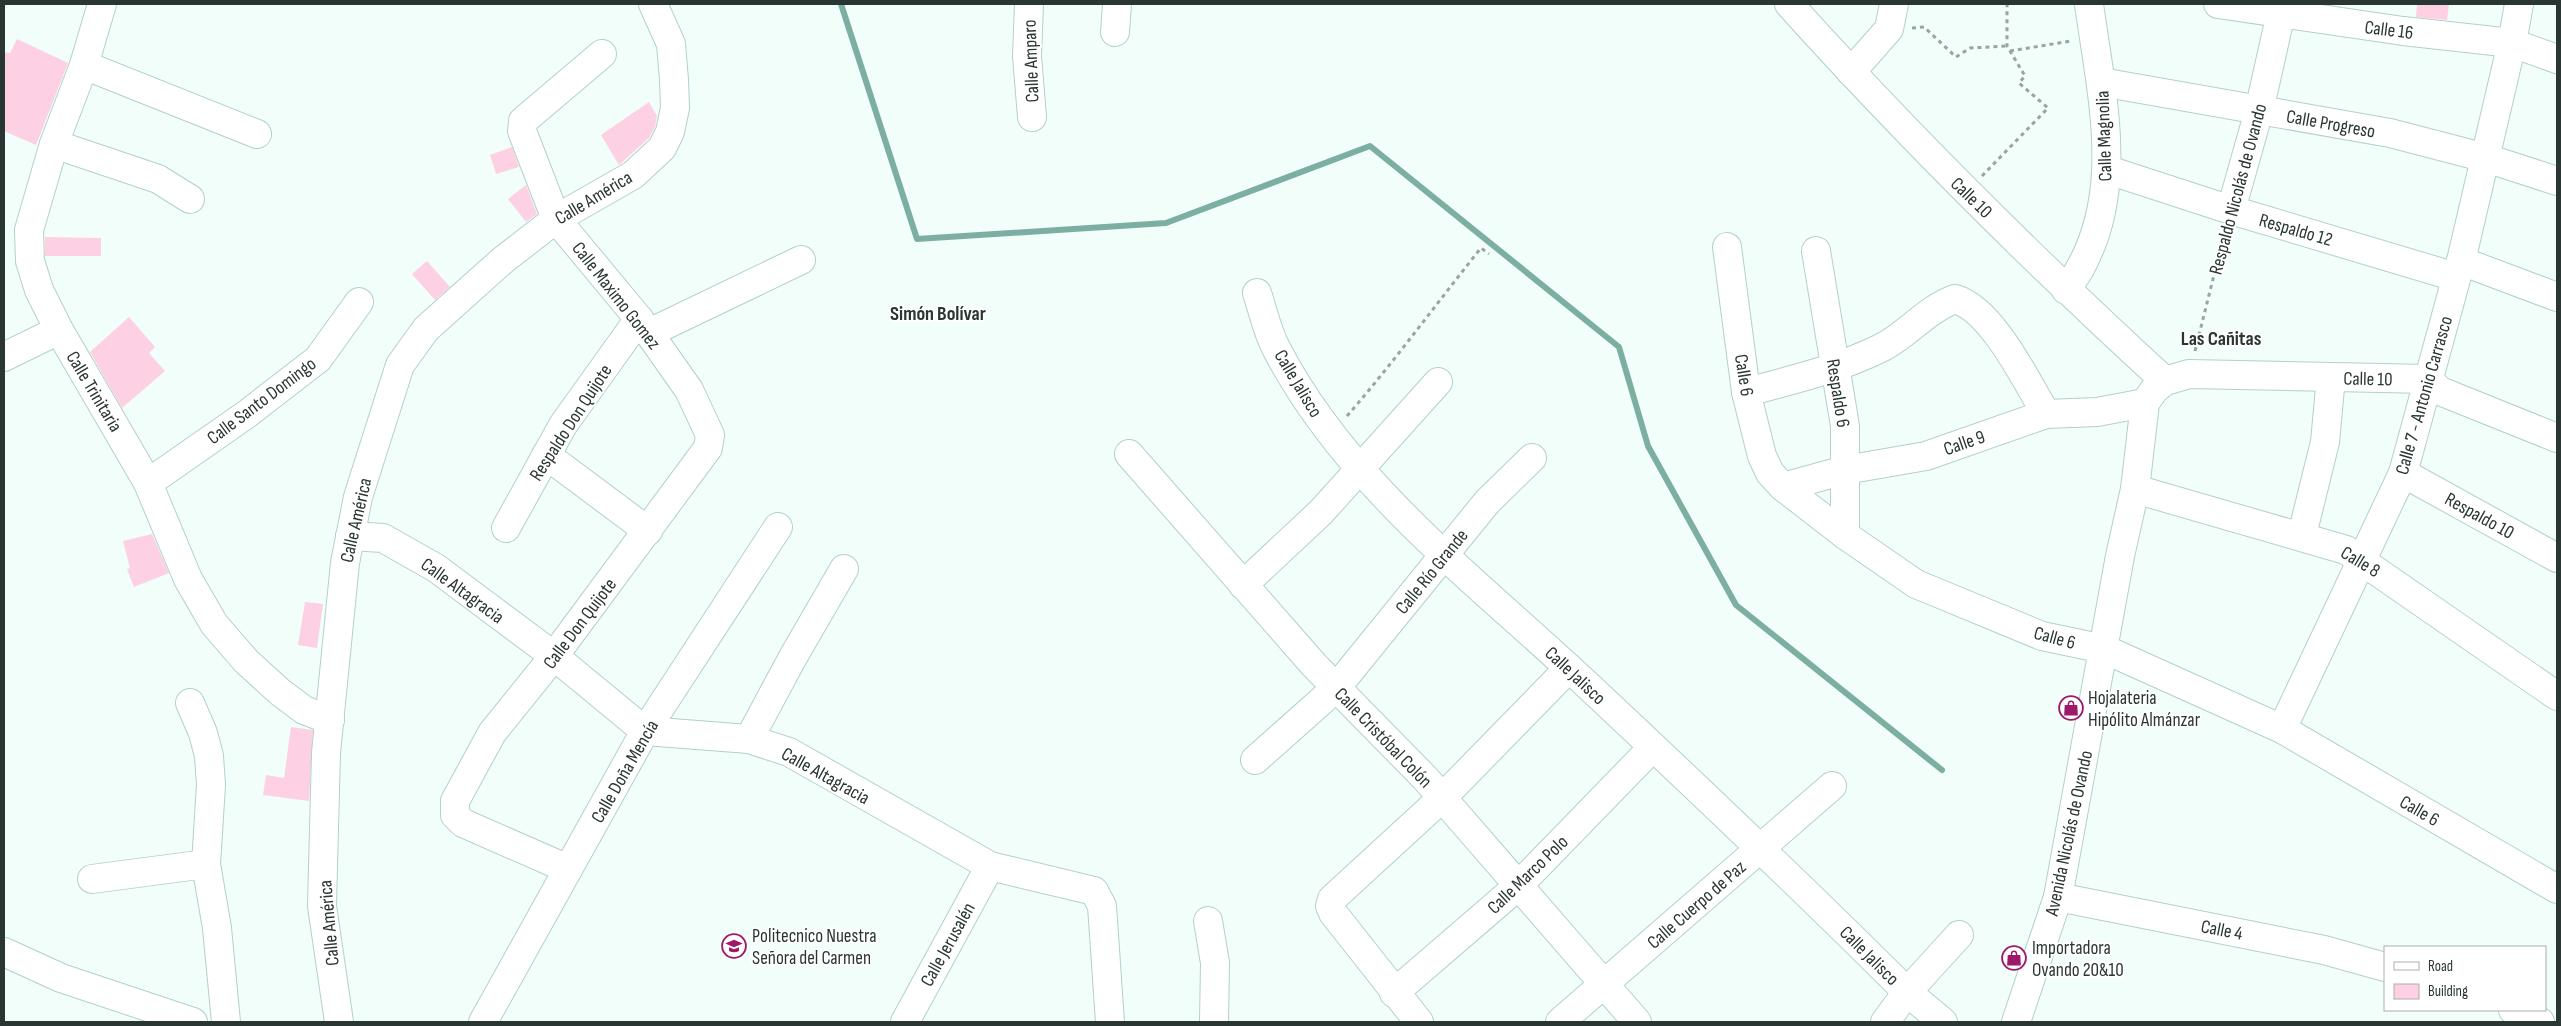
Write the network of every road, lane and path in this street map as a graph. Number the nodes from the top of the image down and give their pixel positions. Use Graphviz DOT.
graph roads {
  1 [pos="102,4"];
  2 [pos="653,4"];
  3 [pos="1029,4"];
  4 [pos="1117,4"];
  5 [pos="1790,4"];
  6 [pos="2007,4"];
  7 [pos="2089,4"];
  8 [pos="2218,4"];
  9 [pos="2519,4"];
  10 [pos="2281,9"];
  11 [pos="1891,16"];
  12 [pos="1115,32"];
  13 [pos="2094,37"];
  14 [pos="2512,43"];
  15 [pos="2008,46"];
  16 [pos="2010,51"];
  17 [pos="602,54"];
  18 [pos="2557,59"];
  19 [pos="84,65"];
  20 [pos="1851,72"];
  21 [pos="2101,82"];
  22 [pos="2259,111"];
  23 [pos="1032,117"];
  24 [pos="257,134"];
  25 [pos="54,144"];
  26 [pos="2486,158"];
  27 [pos="2108,170"];
  28 [pos="2557,181"];
  29 [pos="1964,190"];
  30 [pos="190,199"];
  31 [pos="2231,210"];
  32 [pos="556,218"];
  33 [pos="1726,247"];
  34 [pos="1816,251"];
  35 [pos="1489,254"];
  36 [pos="801,260"];
  37 [pos="2459,269"];
  38 [pos="2066,290"];
  39 [pos="1257,293"];
  40 [pos="2557,297"];
  41 [pos="359,302"];
  42 [pos="644,326"];
  43 [pos="59,330"];
  44 [pos="4,358"];
  45 [pos="1835,369"];
  46 [pos="2177,377"];
  47 [pos="2331,377"];
  48 [pos="2428,379"];
  49 [pos="1438,382"];
  50 [pos="1746,392"];
  51 [pos="2145,403"];
  52 [pos="2046,414"];
  53 [pos="706,422"];
  54 [pos="1331,436"];
  55 [pos="2557,438"];
  56 [pos="1129,454"];
  57 [pos="546,455"];
  58 [pos="1532,458"];
  59 [pos="1359,468"];
  60 [pos="1845,470"];
  61 [pos="2403,473"];
  62 [pos="148,483"];
  63 [pos="1783,487"];
  64 [pos="2136,489"];
  65 [pos="506,528"];
  66 [pos="778,528"];
  67 [pos="648,531"];
  68 [pos="1845,535"];
  69 [pos="350,536"];
  70 [pos="2302,536"];
  71 [pos="1444,554"];
  72 [pos="2557,558"];
  73 [pos="2362,559"];
  74 [pos="844,569"];
  75 [pos="1243,586"];
  76 [pos="2104,649"];
  77 [pos="554,656"];
  78 [pos="1569,668"];
  79 [pos="1336,688"];
  80 [pos="2557,696"];
  81 [pos="190,704"];
  82 [pos="330,720"];
  83 [pos="2282,729"];
  84 [pos="645,731"];
  85 [pos="750,739"];
  86 [pos="1653,747"];
  87 [pos="1255,760"];
  88 [pos="1832,786"];
  89 [pos="1442,798"];
  90 [pos="1759,848"];
  91 [pos="206,864"];
  92 [pos="990,866"];
  93 [pos="568,869"];
  94 [pos="92,879"];
  95 [pos="1518,886"];
  96 [pos="2557,889"];
  97 [pos="2058,897"];
  98 [pos="1208,921"];
  99 [pos="1959,936"];
  100 [pos="4,952"];
  101 [pos="2384,967"];
  102 [pos="1604,985"];
  103 [pos="1907,992"];
  104 [pos="1394,993"];
  105 [pos="2515,1011"];
  106 [pos="911,1021"];
  107 [pos="193,1022"];
  108 [pos="226,1022"];
  109 [pos="339,1022"];
  110 [pos="483,1022"];
  111 [pos="1110,1022"];
  112 [pos="1214,1022"];
  113 [pos="1419,1022"];
  114 [pos="1560,1022"];
  115 [pos="1637,1022"];
  116 [pos="1885,1022"];
  117 [pos="1943,1022"];
  118 [pos="2016,1022"];
  119 [pos="2540,1022"];
  1 -- 19 [label="street, Calle Trinitaria"];
  2 -- 32 [label="street, Calle América"];
  3 -- 23 [label="street, Calle Amparo"];
  4 -- 12 [label="street"];
  5 -- 20 [label="street, Calle 10"];
  6 -- 15 [label="path"];
  7 -- 13 [label="street, Calle Magnolia"];
  8 -- 10 [label="street, Calle 16"];
  9 -- 14 [label="street, Calle 7 - Antonio Carrasco"];
  10 -- 14 [label="street, Calle 16"];
  10 -- 22 [label="street, Respaldo Nicolás de Ovando"];
  11 -- 15 [label="path"];
  11 -- 20 [label="street"];
  13 -- 16 [label="path"];
  13 -- 21 [label="street, Calle Magnolia"];
  14 -- 18 [label="street, Calle 16"];
  14 -- 26 [label="street, Calle 7 - Antonio Carrasco"];
  15 -- 16 [label="path"];
  16 -- 29 [label="path"];
  17 -- 32 [label="street, Calle Maximo Gomez"];
  19 -- 24 [label="street"];
  19 -- 25 [label="street, Calle Trinitaria"];
  20 -- 29 [label="street, Calle 10"];
  21 -- 22 [label="street, Calle Progreso"];
  21 -- 27 [label="street, Calle Magnolia"];
  22 -- 26 [label="street, Calle Progreso"];
  22 -- 31 [label="street, Respaldo Nicolás de Ovando"];
  25 -- 30 [label="street"];
  25 -- 43 [label="street, Calle Trinitaria"];
  26 -- 28 [label="street, Calle Progreso"];
  26 -- 37 [label="street, Calle 7 - Antonio Carrasco"];
  27 -- 31 [label="street, Respaldo 12"];
  27 -- 38 [label="street, Calle Magnolia"];
  29 -- 38 [label="street, Calle 10"];
  31 -- 37 [label="street, Respaldo 12"];
  31 -- 46 [label="path, Respaldo Nicolás de Ovando"];
  32 -- 42 [label="street, Calle Maximo Gomez"];
  32 -- 69 [label="street, Calle América"];
  33 -- 50 [label="street, Calle 6"];
  34 -- 45 [label="street, Respaldo 6"];
  35 -- 54 [label="path"];
  36 -- 42 [label="street"];
  37 -- 40 [label="street, Respaldo 12"];
  37 -- 48 [label="street, Calle 7 - Antonio Carrasco"];
  38 -- 46 [label="street, Calle 10"];
  39 -- 54 [label="street, Calle Jalisco"];
  41 -- 62 [label="street, Calle Santo Domingo"];
  42 -- 53 [label="street, Calle Maximo Gomez"];
  42 -- 57 [label="street, Respaldo Don Quijote"];
  43 -- 44 [label="street"];
  43 -- 62 [label="street, Calle Trinitaria"];
  45 -- 50 [label="street"];
  45 -- 52 [label="street"];
  45 -- 60 [label="street, Respaldo 6"];
  46 -- 47 [label="street, Calle 10"];
  46 -- 51 [label="street"];
  47 -- 48 [label="street, Calle 10"];
  47 -- 70 [label="street"];
  48 -- 55 [label="street"];
  48 -- 61 [label="street, Calle 7 - Antonio Carrasco"];
  49 -- 59 [label="street"];
  50 -- 63 [label="street, Calle 6"];
  51 -- 52 [label="street, Calle 9"];
  51 -- 64 [label="street, Avenida Nicolás de Ovando"];
  52 -- 60 [label="street, Calle 9"];
  53 -- 67 [label="street, Calle Don Quijote"];
  54 -- 59 [label="street, Calle Jalisco"];
  56 -- 75 [label="street, Calle Cristóbal Colón"];
  57 -- 65 [label="street, Respaldo Don Quijote"];
  57 -- 67 [label="street"];
  58 -- 71 [label="street, Calle Río Grande"];
  59 -- 71 [label="street, Calle Jalisco"];
  59 -- 75 [label="street"];
  60 -- 63 [label="street, Calle 9"];
  60 -- 68 [label="street, Respaldo 6"];
  61 -- 72 [label="street, Respaldo 10"];
  61 -- 73 [label="street, Calle 7 - Antonio Carrasco"];
  62 -- 82 [label="street, Calle Trinitaria"];
  63 -- 68 [label="street, Calle 6"];
  64 -- 70 [label="street, Calle 8"];
  64 -- 76 [label="street, Avenida Nicolás de Ovando"];
  66 -- 84 [label="street, Calle Doña Mencía"];
  67 -- 77 [label="street, Calle Don Quijote"];
  68 -- 76 [label="street, Calle 6"];
  69 -- 77 [label="street, Calle Altagracia"];
  69 -- 82 [label="street, Calle América"];
  70 -- 73 [label="street, Calle 8"];
  71 -- 78 [label="street, Calle Jalisco"];
  71 -- 79 [label="street, Calle Río Grande"];
  73 -- 80 [label="street, Calle 8"];
  73 -- 83 [label="street, Calle 7 - Antonio Carrasco"];
  74 -- 85 [label="street"];
  75 -- 79 [label="street, Calle Cristóbal Colón"];
  76 -- 83 [label="street, Calle 6"];
  76 -- 97 [label="street, Avenida Nicolás de Ovando"];
  77 -- 84 [label="street, Calle Altagracia"];
  77 -- 93 [label="street, Calle Don Quijote"];
  78 -- 86 [label="street, Calle Jalisco"];
  78 -- 89 [label="street"];
  79 -- 87 [label="street, Calle Río Grande"];
  79 -- 89 [label="street, Calle Cristóbal Colón"];
  81 -- 91 [label="street"];
  82 -- 109 [label="street, Calle América"];
  83 -- 96 [label="street, Calle 6"];
  84 -- 85 [label="street, Calle Altagracia"];
  84 -- 93 [label="street, Calle Doña Mencía"];
  85 -- 92 [label="street, Calle Altagracia"];
  86 -- 90 [label="street, Calle Jalisco"];
  86 -- 95 [label="street, Calle Marco Polo"];
  88 -- 90 [label="street, Calle Cuerpo de Paz"];
  89 -- 95 [label="street, Calle Cristóbal Colón"];
  89 -- 104 [label="street"];
  90 -- 102 [label="street, Calle Cuerpo de Paz"];
  90 -- 103 [label="street, Calle Jalisco"];
  91 -- 94 [label="street"];
  91 -- 108 [label="street"];
  92 -- 106 [label="street, Calle Jerusalén"];
  92 -- 111 [label="street, Calle Altagracia"];
  93 -- 110 [label="street, Calle Doña Mencía"];
  95 -- 102 [label="street, Calle Cristóbal Colón"];
  95 -- 104 [label="street, Calle Marco Polo"];
  97 -- 101 [label="street, Calle 4"];
  97 -- 118 [label="street, Avenida Nicolás de Ovando"];
  98 -- 112 [label="street"];
  99 -- 103 [label="street"];
  100 -- 107 [label="street"];
  102 -- 114 [label="street, Calle Cuerpo de Paz"];
  102 -- 115 [label="street, Calle Cristóbal Colón"];
  103 -- 116 [label="street"];
  103 -- 117 [label="street, Calle Jalisco"];
  104 -- 113 [label="street"];
  105 -- 119 [label="street"];
}
